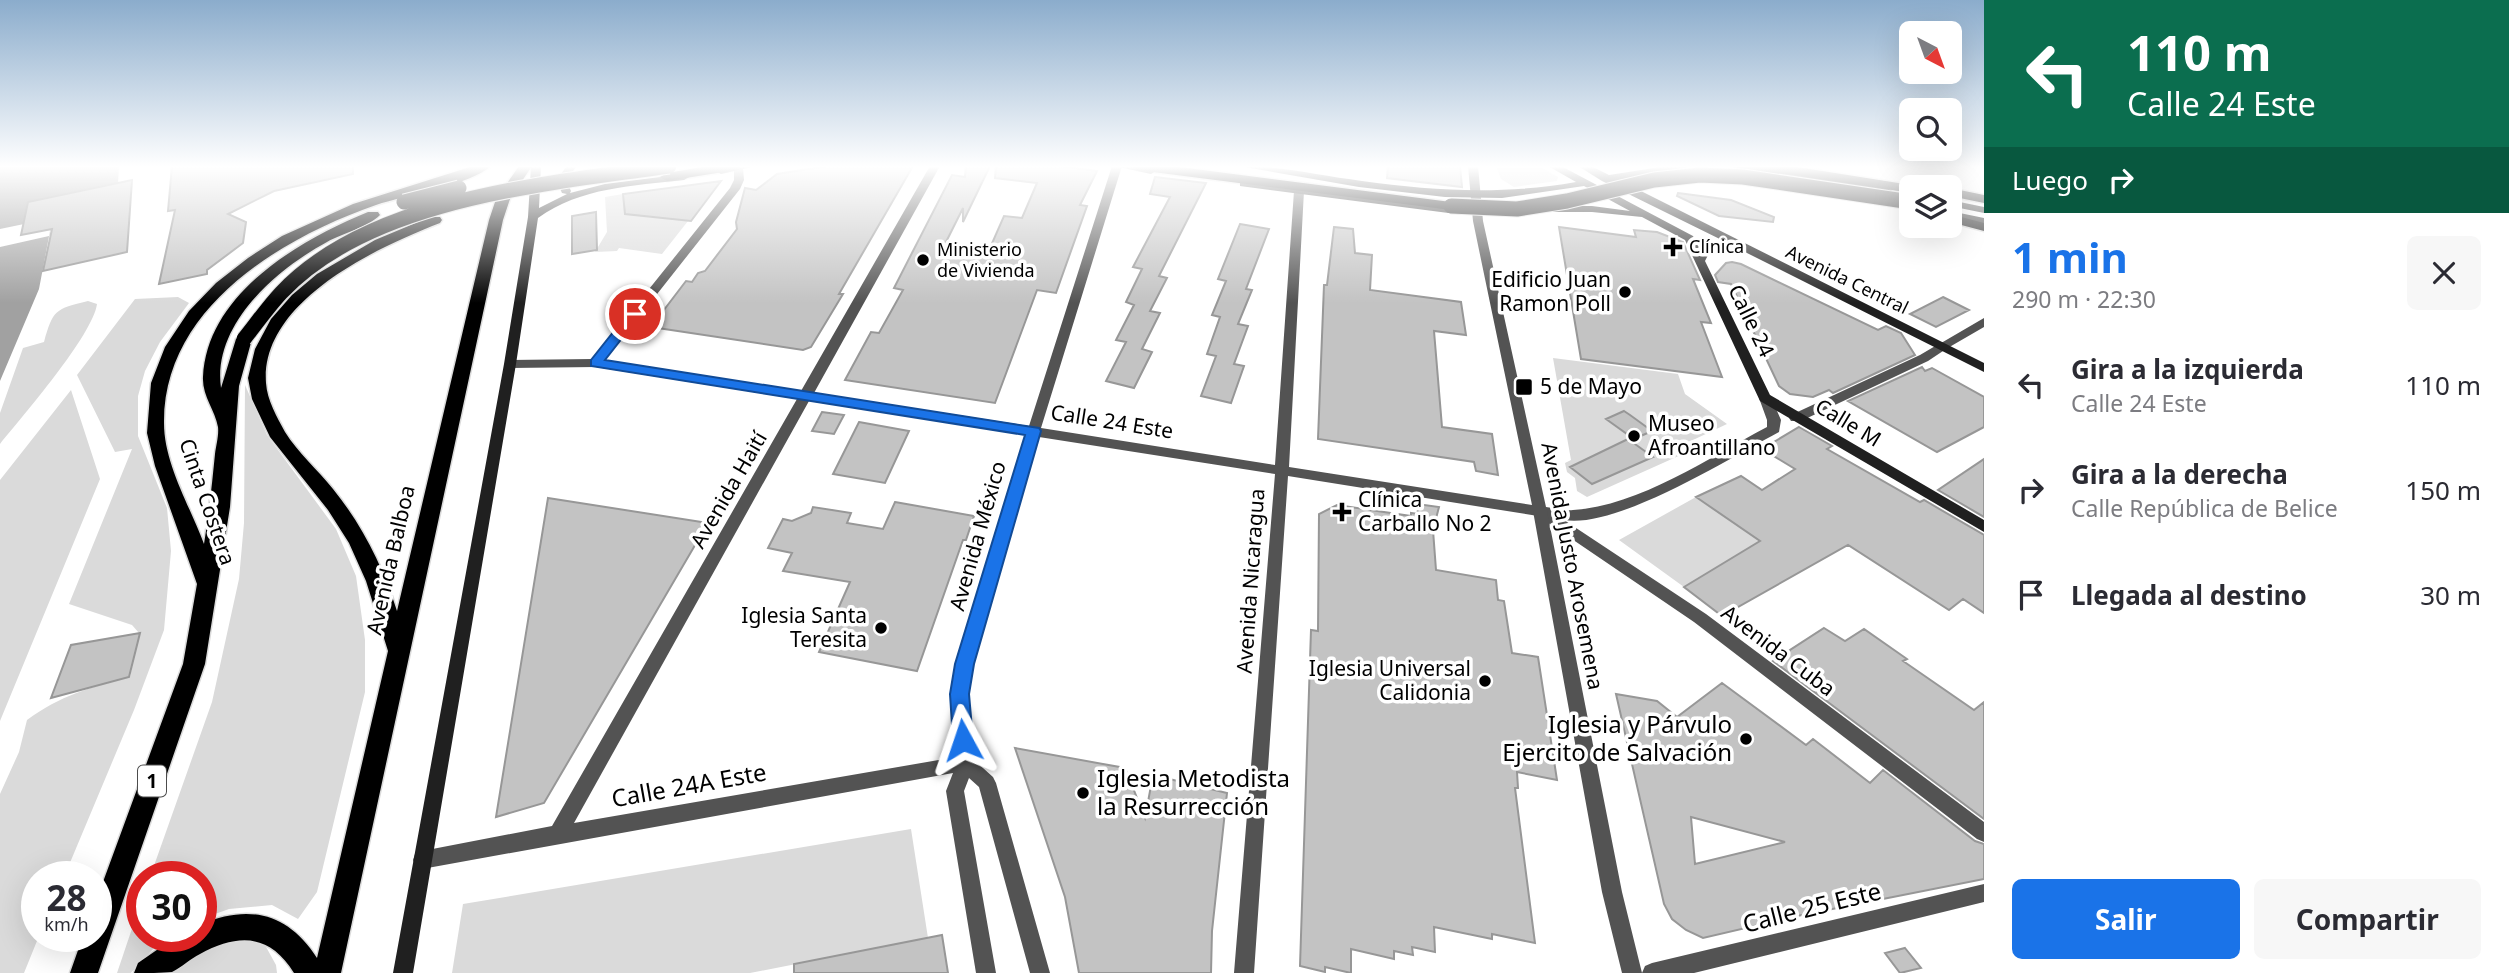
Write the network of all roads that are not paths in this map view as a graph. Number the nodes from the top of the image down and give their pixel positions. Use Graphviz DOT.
graph roads {
  1 [pos="347,211"];
  2 [pos="383,211"];
  3 [pos="423,211"];
  4 [pos="471,211"];
  5 [pos="499,211"];
  6 [pos="533,211"];
  7 [pos="540,211"];
  8 [pos="717,211"];
  9 [pos="910,211"];
  10 [pos="1103,211"];
  11 [pos="1298,211"];
  12 [pos="1464,211"];
  13 [pos="1508,211"];
  14 [pos="1608,211"];
  15 [pos="1641,211"];
  16 [pos="1671,211"];
  17 [pos="1477,213"];
  18 [pos="533,217"];
  19 [pos="1962,218"];
  20 [pos="1657,219"];
  21 [pos="1962,220"];
  22 [pos="1984,221"];
  23 [pos="1984,227"];
  24 [pos="1699,262"];
  25 [pos="1791,272"];
  26 [pos="1984,322"];
  27 [pos="1942,346"];
  28 [pos="596,363"];
  29 [pos="510,364"];
  30 [pos="1984,368"];
  31 [pos="807,396"];
  32 [pos="1765,398"];
  33 [pos="1796,418"];
  34 [pos="226,426"];
  35 [pos="1033,431"];
  36 [pos="1282,470"];
  37 [pos="1540,511"];
  38 [pos="1984,527"];
  39 [pos="208,586"];
  40 [pos="398,649"];
  41 [pos="965,763"];
  42 [pos="1984,833"];
  43 [pos="558,834"];
  44 [pos="422,860"];
  45 [pos="1984,893"];
  46 [pos="84,973"];
  47 [pos="148,973"];
  48 [pos="310,973"];
  49 [pos="327,973"];
  50 [pos="403,973"];
  51 [pos="986,973"];
  52 [pos="1040,973"];
  53 [pos="1244,973"];
  54 [pos="1632,973"];
  55 [pos="1652,973"];
  1 -- 39 [label="highway, Cinta Costera"];
  2 -- 34 [label="highway, bridge"];
  3 -- 34 [label="highway, 1, bridge"];
  4 -- 40 [label="highway"];
  5 -- 40 [label="highway, Avenida Balboa"];
  6 -- 18 [label="main road"];
  7 -- 18 [label="main road"];
  8 -- 28 [label="street"];
  9 -- 31 [label="street, Avenida Haití"];
  10 -- 35 [label="street, Avenida México"];
  11 -- 36 [label="street, Avenida Nicaragua"];
  12 -- 17 [label="main road"];
  13 -- 17 [label="main road"];
  14 -- 20 [label="main road"];
  15 -- 20 [label="main road, Calle 24"];
  16 -- 25 [label="main road, Avenida Central"];
  17 -- 37 [label="street, Avenida Justo Arosemena"];
  18 -- 29 [label="main road"];
  19 -- 22 [label="main road"];
  20 -- 24 [label="main road, Calle 24"];
  21 -- 23 [label="highway"];
  24 -- 25 [label="main road"];
  24 -- 32 [label="main road, Calle 24"];
  25 -- 27 [label="main road, Avenida Central"];
  26 -- 27 [label="street, Calle M"];
  27 -- 30 [label="main road, Avenida Central"];
  27 -- 33 [label="street, Calle M"];
  28 -- 29 [label="street, Calle 24 Este"];
  28 -- 31 [label="street, Calle 24 Este"];
  29 -- 44 [label="main road"];
  31 -- 35 [label="street, Calle 24 Este"];
  31 -- 43 [label="street, Avenida Haití"];
  32 -- 33 [label="main road"];
  32 -- 37 [label="street, Calle 24"];
  33 -- 38 [label="main road, Calle M"];
  34 -- 39 [label="highway, Cinta Costera / 1"];
  35 -- 36 [label="street, Calle 24 Este"];
  35 -- 41 [label="street, Avenida México"];
  36 -- 37 [label="street, Calle 24 Este"];
  36 -- 53 [label="street, Avenida Nicaragua"];
  37 -- 42 [label="street, Avenida Cuba"];
  37 -- 54 [label="street, Avenida Justo Arosemena"];
  39 -- 46 [label="highway, Cinta Costera / 1"];
  40 -- 49 [label="highway, Avenida Balboa"];
  41 -- 43 [label="street, Calle 24A Este"];
  41 -- 51 [label="street, Avenida México"];
  41 -- 52 [label="street"];
  43 -- 44 [label="street, Calle 24A Este"];
  44 -- 50 [label="main road"];
  45 -- 55 [label="street, Calle 25 Este"];
  47 -- 48 [label="highway"];
}
